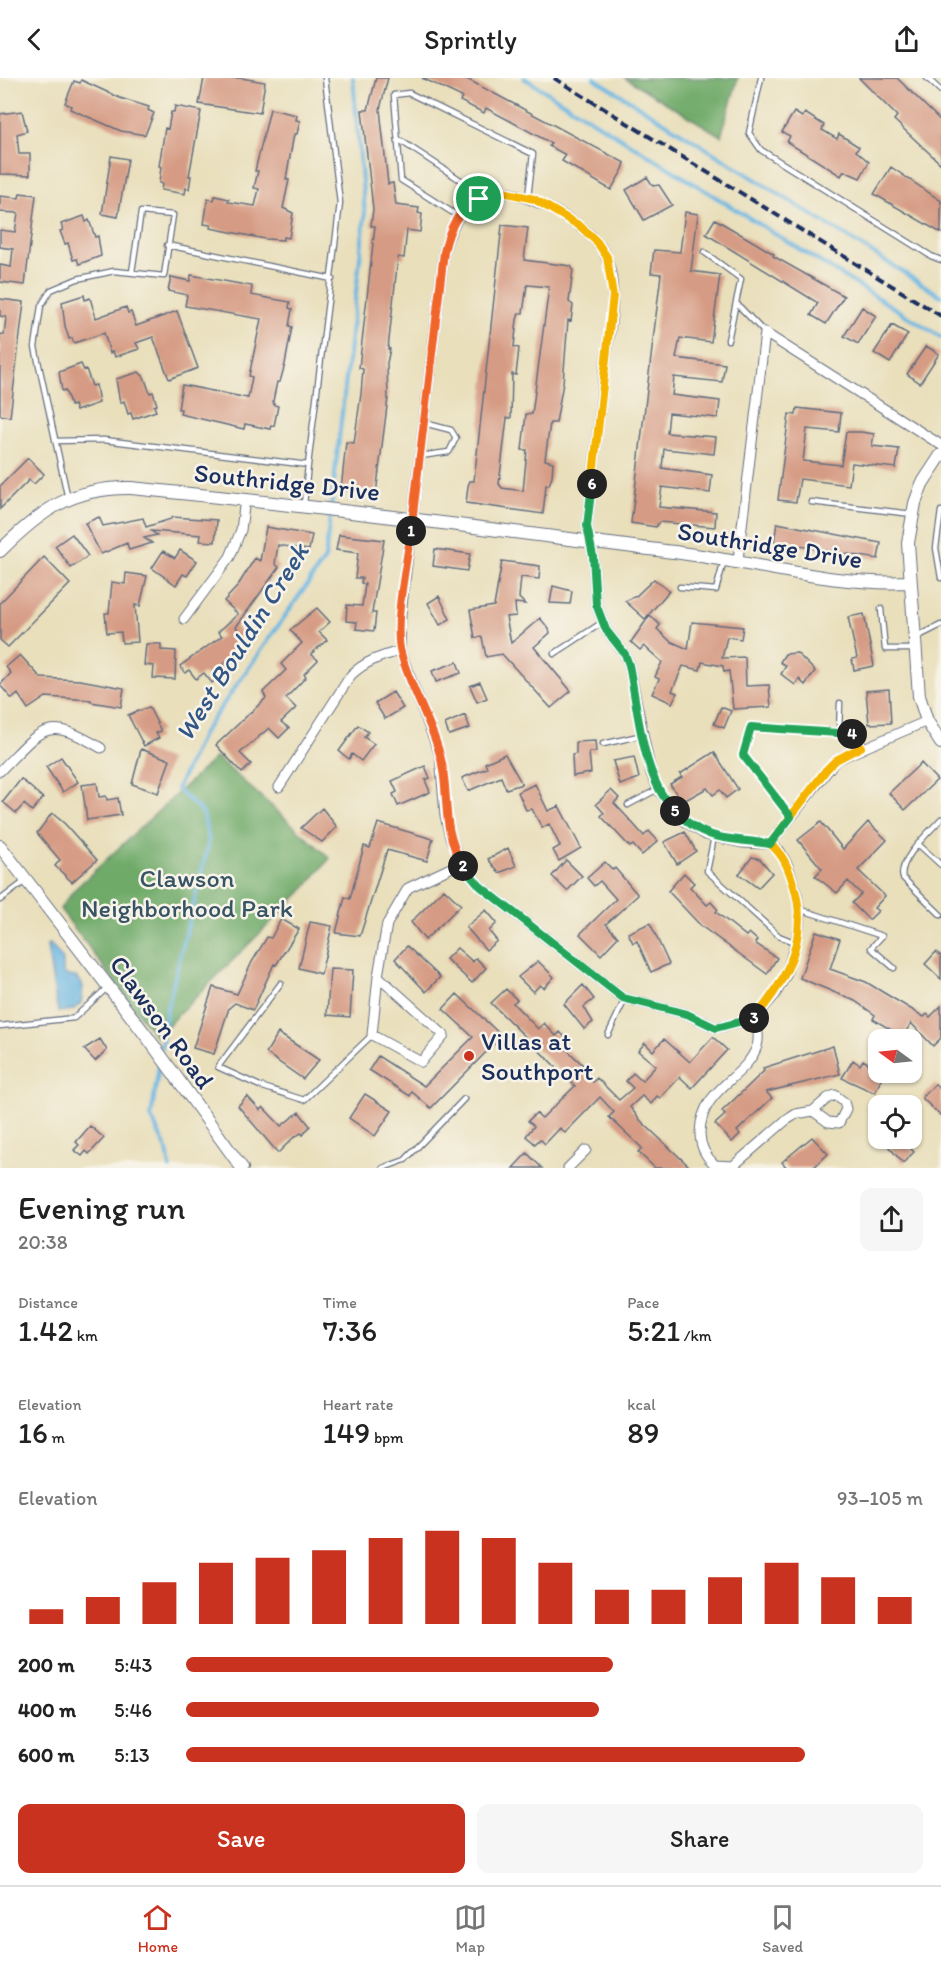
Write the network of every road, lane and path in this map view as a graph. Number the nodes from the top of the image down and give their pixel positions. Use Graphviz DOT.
graph roads {
  1 [pos="325,78"];
  2 [pos="761,78"];
  3 [pos="927,78"];
  4 [pos="941,92"];
  5 [pos="398,139"];
  6 [pos="462,181"];
  7 [pos="528,197"];
  8 [pos="458,216"];
  9 [pos="167,245"];
  10 [pos="704,252"];
  11 [pos="941,260"];
  12 [pos="132,272"];
  13 [pos="332,279"];
  14 [pos="736,303"];
  15 [pos="765,333"];
  16 [pos="728,340"];
  17 [pos="424,423"];
  18 [pos="55,441"];
  19 [pos="941,445"];
  20 [pos="941,455"];
  21 [pos="420,456"];
  22 [pos="308,465"];
  23 [pos="68,499"];
  24 [pos="245,499"];
  25 [pos="811,502"];
  26 [pos="304,506"];
  27 [pos="941,511"];
  28 [pos="912,514"];
  29 [pos="413,518"];
  30 [pos="590,542"];
  31 [pos="0,551"];
  32 [pos="724,558"];
  33 [pos="738,560"];
  34 [pos="941,578"];
  35 [pos="910,582"];
  36 [pos="680,587"];
  37 [pos="881,609"];
  38 [pos="184,619"];
  39 [pos="603,622"];
  40 [pos="941,625"];
  41 [pos="913,644"];
  42 [pos="400,651"];
  43 [pos="554,654"];
  44 [pos="840,704"];
  45 [pos="927,721"];
  46 [pos="839,732"];
  47 [pos="643,735"];
  48 [pos="941,743"];
  49 [pos="603,744"];
  50 [pos="861,747"];
  51 [pos="101,748"];
  52 [pos="0,771"];
  53 [pos="279,787"];
  54 [pos="658,789"];
  55 [pos="628,805"];
  56 [pos="791,817"];
  57 [pos="941,819"];
  58 [pos="714,837"];
  59 [pos="770,844"];
  60 [pos="918,844"];
  61 [pos="1,848"];
  62 [pos="461,862"];
  63 [pos="941,866"];
  64 [pos="27,880"];
  65 [pos="0,900"];
  66 [pos="799,909"];
  67 [pos="941,915"];
  68 [pos="796,944"];
  69 [pos="894,968"];
  70 [pos="378,976"];
  71 [pos="281,983"];
  72 [pos="108,987"];
  73 [pos="626,999"];
  74 [pos="754,1019"];
  75 [pos="0,1026"];
  76 [pos="372,1035"];
  77 [pos="608,1035"];
  78 [pos="464,1099"];
  79 [pos="813,1111"];
  80 [pos="586,1150"];
  81 [pos="242,1168"];
  82 [pos="383,1168"];
  83 [pos="568,1168"];
  1 -- 13 [label="lane"];
  2 -- 11 [label="lane"];
  3 -- 4 [label="lane"];
  5 -- 6 [label="lane"];
  5 -- 7 [label="lane"];
  5 -- 8 [label="lane"];
  7 -- 8 [label="street"];
  7 -- 30 [label="street"];
  8 -- 17 [label="street"];
  9 -- 12 [label="lane"];
  9 -- 12 [label="lane"];
  9 -- 13 [label="lane"];
  10 -- 14 [label="lane"];
  12 -- 18 [label="lane"];
  13 -- 22 [label="lane"];
  14 -- 15 [label="lane"];
  14 -- 16 [label="lane"];
  15 -- 19 [label="street"];
  15 -- 33 [label="street"];
  17 -- 21 [label="street"];
  17 -- 21 [label="lane"];
  18 -- 22 [label="lane"];
  18 -- 23 [label="lane"];
  20 -- 28 [label="street"];
  21 -- 29 [label="street"];
  22 -- 26 [label="lane"];
  23 -- 24 [label="street, Southridge Drive"];
  23 -- 31 [label="street, Southridge Drive"];
  24 -- 26 [label="street, Southridge Drive"];
  24 -- 38 [label="street"];
  25 -- 28 [label="lane"];
  26 -- 29 [label="street, Southridge Drive"];
  27 -- 34 [label="lane"];
  28 -- 35 [label="street"];
  29 -- 30 [label="street, Southridge Drive"];
  29 -- 42 [label="street"];
  30 -- 32 [label="street, Southridge Drive"];
  30 -- 39 [label="street"];
  32 -- 33 [label="street, Southridge Drive"];
  32 -- 36 [label="lane"];
  33 -- 35 [label="street, Southridge Drive"];
  35 -- 41 [label="street"];
  37 -- 41 [label="lane"];
  39 -- 43 [label="lane"];
  39 -- 47 [label="street"];
  40 -- 41 [label="lane"];
  41 -- 45 [label="street"];
  42 -- 53 [label="street"];
  42 -- 62 [label="street"];
  44 -- 46 [label="lane"];
  45 -- 48 [label="street"];
  45 -- 50 [label="street"];
  46 -- 50 [label="lane"];
  46 -- 56 [label="lane"];
  47 -- 49 [label="lane"];
  47 -- 54 [label="street"];
  50 -- 56 [label="street"];
  51 -- 52 [label="street"];
  54 -- 55 [label="lane"];
  54 -- 58 [label="street"];
  56 -- 59 [label="street"];
  57 -- 60 [label="lane"];
  58 -- 59 [label="street"];
  58 -- 68 [label="lane"];
  59 -- 66 [label="street"];
  60 -- 63 [label="lane"];
  60 -- 67 [label="lane"];
  61 -- 64 [label="street, Clawson Road"];
  62 -- 70 [label="street"];
  62 -- 73 [label="street"];
  64 -- 65 [label="lane"];
  64 -- 72 [label="street, Clawson Road"];
  66 -- 68 [label="street"];
  66 -- 69 [label="lane"];
  68 -- 74 [label="street"];
  70 -- 76 [label="street"];
  70 -- 76 [label="street"];
  71 -- 76 [label="lane"];
  72 -- 75 [label="lane"];
  72 -- 81 [label="street, Clawson Road"];
  73 -- 74 [label="street"];
  73 -- 77 [label="lane"];
  74 -- 79 [label="street"];
  78 -- 82 [label="lane"];
  80 -- 83 [label="street"];
}
